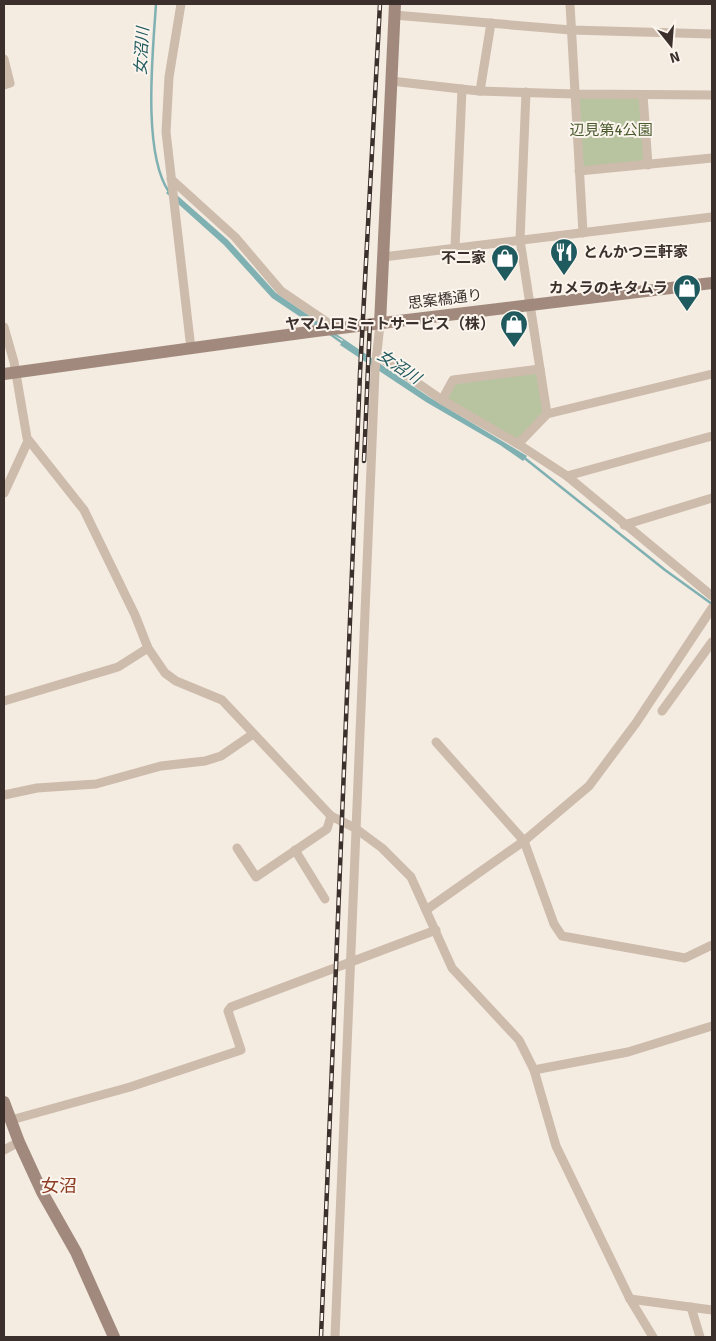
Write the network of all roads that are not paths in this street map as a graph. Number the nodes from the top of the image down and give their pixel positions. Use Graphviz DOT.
graph roads {
  1 [pos="180,4"];
  2 [pos="570,4"];
  3 [pos="394,9"];
  4 [pos="491,23"];
  5 [pos="571,30"];
  6 [pos="712,34"];
  7 [pos="4,59"];
  8 [pos="391,81"];
  9 [pos="4,85"];
  10 [pos="462,89"];
  11 [pos="480,91"];
  12 [pos="526,92"];
  13 [pos="575,94"];
  14 [pos="642,95"];
  15 [pos="712,95"];
  16 [pos="712,158"];
  17 [pos="648,165"];
  18 [pos="580,171"];
  19 [pos="172,184"];
  20 [pos="712,217"];
  21 [pos="583,233"];
  22 [pos="520,240"];
  23 [pos="455,248"];
  24 [pos="383,257"];
  25 [pos="712,283"];
  26 [pos="530,305"];
  27 [pos="380,324"];
  28 [pos="4,327"];
  29 [pos="335,330"];
  30 [pos="191,349"];
  31 [pos="376,362"];
  32 [pos="540,369"];
  33 [pos="10,374"];
  34 [pos="712,374"];
  35 [pos="442,400"];
  36 [pos="547,414"];
  37 [pos="712,436"];
  38 [pos="28,441"];
  39 [pos="518,444"];
  40 [pos="568,476"];
  41 [pos="4,493"];
  42 [pos="712,498"];
  43 [pos="624,525"];
  44 [pos="712,596"];
  45 [pos="712,608"];
  46 [pos="712,642"];
  47 [pos="148,648"];
  48 [pos="676,662"];
  49 [pos="690,672"];
  50 [pos="4,701"];
  51 [pos="662,711"];
  52 [pos="253,734"];
  53 [pos="436,742"];
  54 [pos="4,794"];
  55 [pos="331,816"];
  56 [pos="355,828"];
  57 [pos="524,841"];
  58 [pos="237,848"];
  59 [pos="295,850"];
  60 [pos="325,899"];
  61 [pos="426,910"];
  62 [pos="436,930"];
  63 [pos="712,945"];
  64 [pos="350,962"];
  65 [pos="712,1026"];
  66 [pos="534,1070"];
  67 [pos="4,1102"];
  68 [pos="11,1120"];
  69 [pos="19,1142"];
  70 [pos="4,1150"];
  71 [pos="630,1299"];
  72 [pos="691,1307"];
  73 [pos="712,1310"];
  74 [pos="114,1337"];
  75 [pos="334,1337"];
  76 [pos="653,1337"];
  77 [pos="700,1337"];
  1 -- 19 [label="street"];
  2 -- 5 [label="street"];
  3 -- 4 [label="street"];
  3 -- 8 [label="street"];
  4 -- 5 [label="street"];
  4 -- 11 [label="street"];
  5 -- 6 [label="street"];
  5 -- 13 [label="street"];
  7 -- 9 [label="street"];
  8 -- 10 [label="street"];
  8 -- 24 [label="street"];
  10 -- 11 [label="street"];
  10 -- 23 [label="street"];
  11 -- 12 [label="street"];
  12 -- 13 [label="street"];
  12 -- 22 [label="street"];
  13 -- 14 [label="street"];
  13 -- 18 [label="street"];
  14 -- 15 [label="street"];
  14 -- 17 [label="street"];
  16 -- 17 [label="street"];
  17 -- 18 [label="street"];
  18 -- 21 [label="street"];
  19 -- 29 [label="street"];
  19 -- 30 [label="street"];
  20 -- 21 [label="street"];
  21 -- 22 [label="street"];
  22 -- 23 [label="street"];
  22 -- 26 [label="street"];
  23 -- 24 [label="street"];
  24 -- 27 [label="street"];
  25 -- 26 [label="street, 思案橋通り"];
  26 -- 27 [label="street, 思案橋通り"];
  26 -- 32 [label="street"];
  27 -- 29 [label="street, 思案橋通り"];
  27 -- 31 [label="street"];
  28 -- 33 [label="street"];
  29 -- 30 [label="street, 思案橋通り"];
  30 -- 33 [label="street, 思案橋通り"];
  31 -- 35 [label="street"];
  31 -- 56 [label="street"];
  32 -- 35 [label="street"];
  32 -- 36 [label="street"];
  33 -- 38 [label="street"];
  34 -- 36 [label="street"];
  35 -- 39 [label="street"];
  36 -- 39 [label="street"];
  37 -- 40 [label="street"];
  38 -- 41 [label="street"];
  38 -- 47 [label="street"];
  39 -- 40 [label="street"];
  40 -- 43 [label="street"];
  42 -- 43 [label="street"];
  43 -- 44 [label="street"];
  45 -- 48 [label="street"];
  46 -- 49 [label="street"];
  47 -- 50 [label="street"];
  47 -- 52 [label="street"];
  48 -- 49 [label="street"];
  48 -- 57 [label="street"];
  49 -- 51 [label="street"];
  52 -- 54 [label="street"];
  52 -- 55 [label="street"];
  53 -- 57 [label="street"];
  55 -- 56 [label="street"];
  55 -- 59 [label="street"];
  56 -- 61 [label="street"];
  56 -- 64 [label="street"];
  57 -- 61 [label="street"];
  57 -- 63 [label="street"];
  58 -- 59 [label="street"];
  59 -- 60 [label="street"];
  61 -- 62 [label="street"];
  62 -- 64 [label="street"];
  62 -- 66 [label="street"];
  64 -- 68 [label="street"];
  64 -- 75 [label="street"];
  65 -- 66 [label="street"];
  66 -- 71 [label="street"];
  67 -- 68 [label="street"];
  68 -- 69 [label="street"];
  69 -- 70 [label="street"];
  69 -- 74 [label="street"];
  71 -- 72 [label="street"];
  71 -- 76 [label="street"];
  72 -- 73 [label="street"];
  72 -- 77 [label="street"];
}
